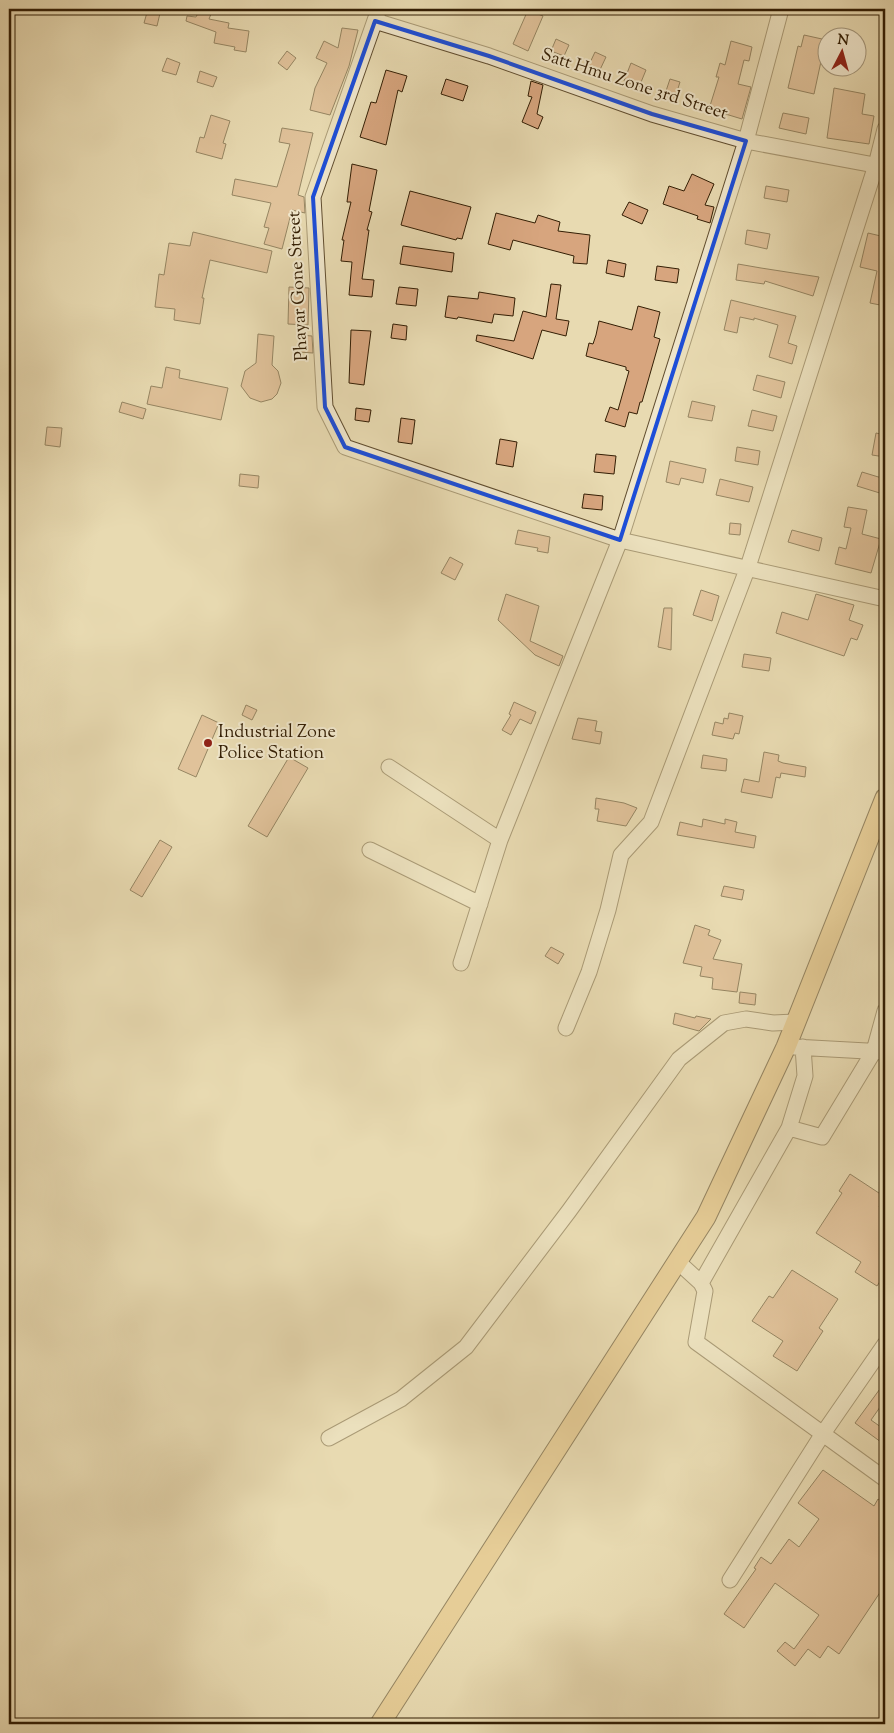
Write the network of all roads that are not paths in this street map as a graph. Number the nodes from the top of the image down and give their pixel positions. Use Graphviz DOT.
graph roads {
  1 [pos="780,9"];
  2 [pos="377,15"];
  3 [pos="885,129"];
  4 [pos="746,141"];
  5 [pos="881,166"];
  6 [pos="620,540"];
  7 [pos="748,567"];
  8 [pos="885,599"];
  9 [pos="389,768"];
  10 [pos="885,798"];
  11 [pos="500,840"];
  12 [pos="370,850"];
  13 [pos="480,904"];
  14 [pos="461,964"];
  15 [pos="885,1011"];
  16 [pos="795,1022"];
  17 [pos="566,1028"];
  18 [pos="794,1047"];
  19 [pos="880,1051"];
  20 [pos="789,1128"];
  21 [pos="677,1261"];
  22 [pos="701,1283"];
  23 [pos="885,1344"];
  24 [pos="822,1435"];
  25 [pos="329,1438"];
  26 [pos="885,1479"];
  27 [pos="730,1580"];
  28 [pos="380,1724"];
  1 -- 4 [label="street"];
  2 -- 4 [label="street, Satt Hmu Zone 3rd Street"];
  2 -- 6 [label="street, Phayar Gone Street"];
  3 -- 5 [label="street"];
  4 -- 5 [label="street, Satt Hmu Zone 3rd Street"];
  4 -- 6 [label="street"];
  5 -- 7 [label="street"];
  6 -- 7 [label="street, Phayar Gone Street"];
  6 -- 11 [label="street"];
  7 -- 8 [label="street, Phayar Gone Street"];
  7 -- 17 [label="street"];
  9 -- 11 [label="street"];
  10 -- 16 [label="main road"];
  11 -- 13 [label="street"];
  12 -- 13 [label="street"];
  13 -- 14 [label="street"];
  15 -- 19 [label="street"];
  16 -- 18 [label="main road"];
  16 -- 25 [label="street"];
  18 -- 19 [label="street"];
  18 -- 20 [label="street"];
  18 -- 21 [label="main road"];
  19 -- 20 [label="street"];
  20 -- 22 [label="street"];
  21 -- 22 [label="street"];
  21 -- 28 [label="main road"];
  22 -- 24 [label="street"];
  23 -- 24 [label="street"];
  24 -- 26 [label="street"];
  24 -- 27 [label="street"];
}
